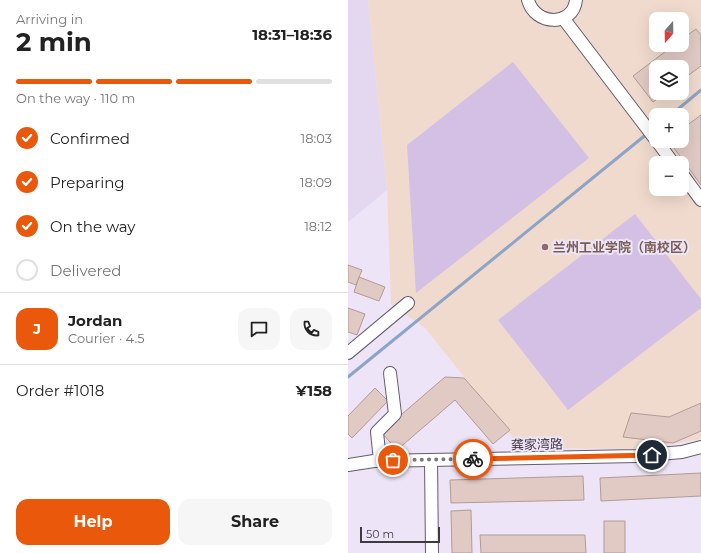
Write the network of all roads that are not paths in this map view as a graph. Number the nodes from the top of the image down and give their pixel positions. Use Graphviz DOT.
graph roads {
  1 [pos="528,0"];
  2 [pos="576,0"];
  3 [pos="563,18"];
  4 [pos="649,131"];
  5 [pos="689,184"];
  6 [pos="701,200"];
  7 [pos="408,303"];
  8 [pos="348,352"];
  9 [pos="390,373"];
  10 [pos="701,447"];
  11 [pos="380,460"];
  12 [pos="431,460"];
  13 [pos="348,465"];
  14 [pos="432,553"];
  1 -- 3 [label="street"];
  2 -- 3 [label="street"];
  3 -- 4 [label="street"];
  5 -- 6 [label="street"];
  7 -- 8 [label="street"];
  9 -- 11 [label="street"];
  10 -- 12 [label="street, 龚家湾路"];
  11 -- 12 [label="street, 龚家湾路"];
  11 -- 13 [label="street, 龚家湾路"];
  12 -- 14 [label="street"];
}
